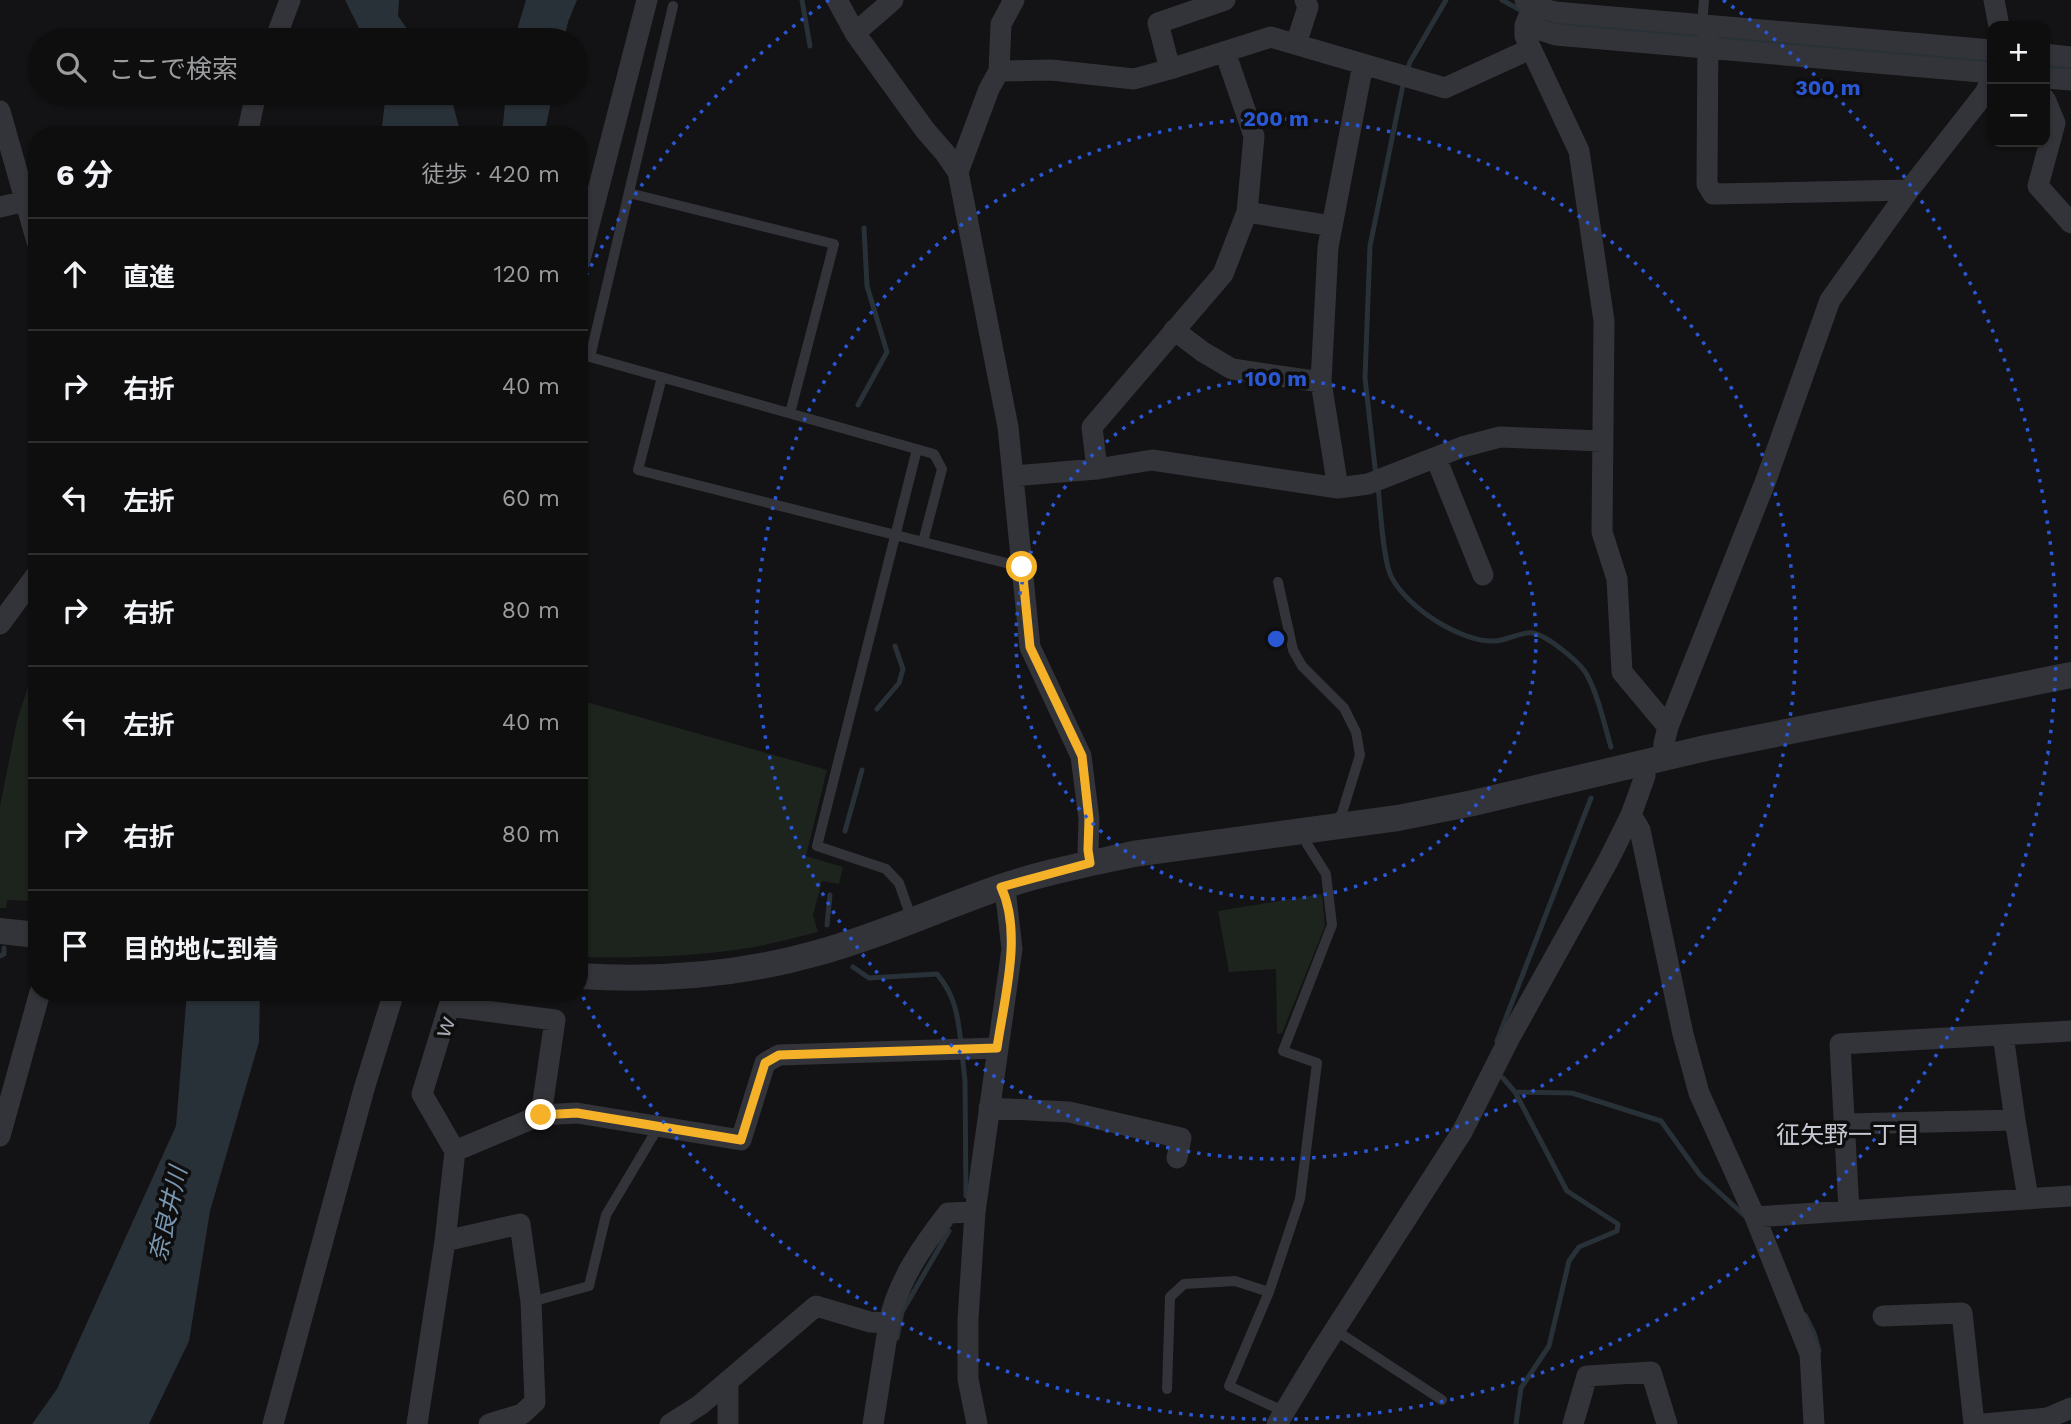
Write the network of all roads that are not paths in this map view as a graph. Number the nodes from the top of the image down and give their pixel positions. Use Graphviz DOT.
graph roads {
  1 [pos="290,0"];
  2 [pos="648,0"];
  3 [pos="836,0"];
  4 [pos="893,0"];
  5 [pos="1014,0"];
  6 [pos="1225,0"];
  7 [pos="1305,0"];
  8 [pos="1704,0"];
  9 [pos="1994,0"];
  10 [pos="673,6"];
  11 [pos="1528,12"];
  12 [pos="1999,21"];
  13 [pos="280,28"];
  14 [pos="855,33"];
  15 [pos="1707,34"];
  16 [pos="1296,44"];
  17 [pos="1530,49"];
  18 [pos="1987,50"];
  19 [pos="1225,52"];
  20 [pos="2050,55"];
  21 [pos="2071,57"];
  22 [pos="1363,64"];
  23 [pos="1170,69"];
  24 [pos="999,71"];
  25 [pos="1987,71"];
  26 [pos="2050,78"];
  27 [pos="2071,80"];
  28 [pos="1989,84"];
  29 [pos="253,105"];
  30 [pos="0,111"];
  31 [pos="2050,111"];
  32 [pos="249,126"];
  33 [pos="2050,142"];
  34 [pos="2049,147"];
  35 [pos="958,172"];
  36 [pos="1909,190"];
  37 [pos="629,193"];
  38 [pos="25,201"];
  39 [pos="0,207"];
  40 [pos="28,211"];
  41 [pos="1247,212"];
  42 [pos="2071,223"];
  43 [pos="1332,226"];
  44 [pos="588,230"];
  45 [pos="1174,330"];
  46 [pos="662,377"];
  47 [pos="1321,382"];
  48 [pos="790,413"];
  49 [pos="1603,441"];
  50 [pos="917,449"];
  51 [pos="1436,458"];
  52 [pos="1097,469"];
  53 [pos="1013,476"];
  54 [pos="1338,488"];
  55 [pos="896,535"];
  56 [pos="923,542"];
  57 [pos="1022,567"];
  58 [pos="1483,575"];
  59 [pos="1278,582"];
  60 [pos="28,586"];
  61 [pos="1,620"];
  62 [pos="2071,675"];
  63 [pos="1668,727"];
  64 [pos="1655,759"];
  65 [pos="1631,815"];
  66 [pos="1332,827"];
  67 [pos="1306,831"];
  68 [pos="1090,863"];
  69 [pos="1001,887"];
  70 [pos="912,920"];
  71 [pos="0,931"];
  72 [pos="28,934"];
  73 [pos="588,977"];
  74 [pos="38,1001"];
  75 [pos="391,1001"];
  76 [pos="2071,1031"];
  77 [pos="2003,1035"];
  78 [pos="997,1048"];
  79 [pos="989,1108"];
  80 [pos="541,1115"];
  81 [pos="2015,1120"];
  82 [pos="1846,1124"];
  83 [pos="659,1126"];
  84 [pos="0,1136"];
  85 [pos="455,1151"];
  86 [pos="1177,1158"];
  87 [pos="2071,1196"];
  88 [pos="2028,1198"];
  89 [pos="1849,1210"];
  90 [pos="975,1212"];
  91 [pos="1755,1217"];
  92 [pos="445,1241"];
  93 [pos="1269,1292"];
  94 [pos="531,1302"];
  95 [pos="1883,1316"];
  96 [pos="889,1323"];
  97 [pos="1335,1330"];
  98 [pos="728,1381"];
  99 [pos="1167,1389"];
  100 [pos="1443,1400"];
  101 [pos="2071,1408"];
  102 [pos="1281,1418"];
  103 [pos="273,1424"];
  104 [pos="416,1424"];
  105 [pos="489,1424"];
  106 [pos="670,1424"];
  107 [pos="728,1424"];
  108 [pos="873,1424"];
  109 [pos="977,1424"];
  110 [pos="1573,1424"];
  111 [pos="1667,1424"];
  112 [pos="1814,1424"];
  113 [pos="1974,1424"];
  114 [pos="1983,1424"];
  1 -- 13 [label="street"];
  2 -- 44 [label="street"];
  3 -- 14 [label="street"];
  4 -- 14 [label="street"];
  5 -- 24 [label="street"];
  6 -- 23 [label="street"];
  7 -- 16 [label="street"];
  8 -- 15 [label="lane"];
  9 -- 12 [label="street"];
  10 -- 37 [label="lane"];
  11 -- 15 [label="street"];
  11 -- 17 [label="street"];
  14 -- 35 [label="street"];
  15 -- 18 [label="street"];
  15 -- 25 [label="street"];
  15 -- 36 [label="street"];
  16 -- 19 [label="street"];
  16 -- 22 [label="street"];
  17 -- 22 [label="street"];
  17 -- 49 [label="street"];
  19 -- 23 [label="street"];
  19 -- 41 [label="street"];
  20 -- 21 [label="street"];
  22 -- 43 [label="street"];
  23 -- 24 [label="street"];
  24 -- 35 [label="street"];
  26 -- 27 [label="street"];
  28 -- 36 [label="street"];
  29 -- 32 [label="street"];
  30 -- 38 [label="street"];
  31 -- 33 [label="street"];
  34 -- 42 [label="street"];
  35 -- 53 [label="street"];
  36 -- 63 [label="street"];
  37 -- 46 [label="lane"];
  37 -- 48 [label="lane"];
  38 -- 39 [label="street"];
  38 -- 40 [label="street"];
  41 -- 43 [label="street"];
  41 -- 45 [label="street"];
  43 -- 47 [label="street"];
  45 -- 47 [label="street"];
  45 -- 52 [label="street"];
  46 -- 48 [label="lane"];
  46 -- 55 [label="lane"];
  47 -- 54 [label="street"];
  48 -- 50 [label="lane"];
  49 -- 51 [label="street"];
  49 -- 63 [label="street"];
  50 -- 55 [label="lane"];
  50 -- 56 [label="lane"];
  51 -- 54 [label="street"];
  51 -- 58 [label="street"];
  52 -- 53 [label="street"];
  52 -- 54 [label="street"];
  53 -- 57 [label="street"];
  55 -- 56 [label="lane"];
  55 -- 70 [label="lane"];
  56 -- 57 [label="lane"];
  57 -- 68 [label="street"];
  59 -- 66 [label="lane"];
  60 -- 61 [label="street"];
  62 -- 64 [label="street"];
  63 -- 64 [label="street"];
  64 -- 65 [label="street"];
  64 -- 66 [label="street"];
  65 -- 91 [label="street"];
  65 -- 97 [label="street"];
  66 -- 67 [label="street"];
  67 -- 68 [label="street"];
  67 -- 93 [label="lane"];
  68 -- 69 [label="street"];
  69 -- 70 [label="street"];
  69 -- 78 [label="street"];
  70 -- 73 [label="street"];
  71 -- 72 [label="street"];
  74 -- 84 [label="street"];
  75 -- 103 [label="street"];
  76 -- 77 [label="street"];
  77 -- 81 [label="street"];
  77 -- 82 [label="street"];
  78 -- 79 [label="street"];
  78 -- 83 [label="street"];
  79 -- 86 [label="street"];
  79 -- 90 [label="street"];
  80 -- 83 [label="street"];
  80 -- 85 [label="street"];
  80 -- 85 [label="street, ｗ"];
  81 -- 82 [label="street"];
  81 -- 88 [label="street"];
  82 -- 89 [label="street"];
  83 -- 94 [label="lane"];
  85 -- 92 [label="street"];
  87 -- 88 [label="street"];
  88 -- 89 [label="street"];
  89 -- 91 [label="street"];
  90 -- 96 [label="street"];
  90 -- 109 [label="street"];
  91 -- 112 [label="street"];
  92 -- 94 [label="street"];
  92 -- 104 [label="street"];
  93 -- 99 [label="lane"];
  93 -- 102 [label="lane"];
  94 -- 105 [label="street"];
  95 -- 113 [label="street"];
  96 -- 98 [label="street"];
  96 -- 108 [label="street"];
  97 -- 100 [label="lane"];
  97 -- 102 [label="street"];
  98 -- 106 [label="street"];
  98 -- 107 [label="street"];
  101 -- 114 [label="street"];
  110 -- 111 [label="street"];
}
